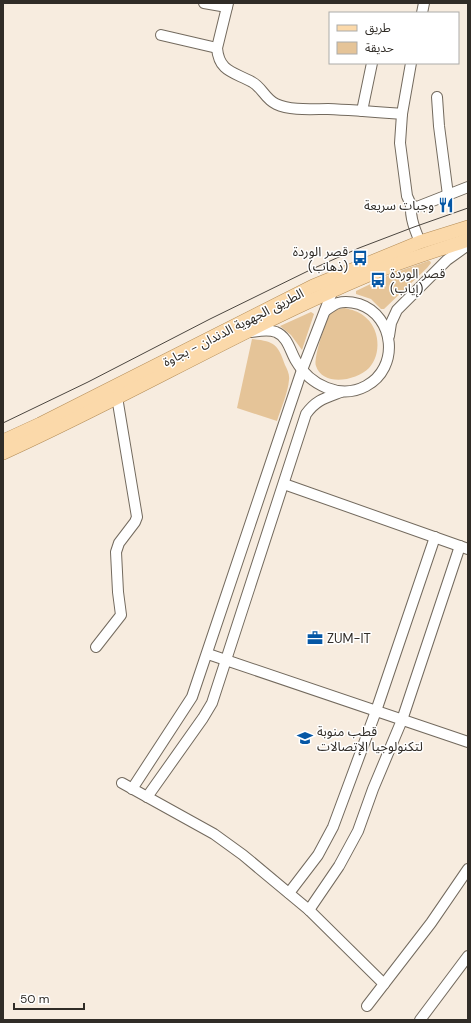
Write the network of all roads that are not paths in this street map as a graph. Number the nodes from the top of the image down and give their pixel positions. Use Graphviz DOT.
graph roads {
  1 [pos="204,3"];
  2 [pos="228,5"];
  3 [pos="161,35"];
  4 [pos="217,48"];
  5 [pos="372,64"];
  6 [pos="411,64"];
  7 [pos="437,97"];
  8 [pos="362,111"];
  9 [pos="402,114"];
  10 [pos="468,187"];
  11 [pos="448,195"];
  12 [pos="411,205"];
  13 [pos="468,227"];
  14 [pos="468,240"];
  15 [pos="468,245"];
  16 [pos="422,248"];
  17 [pos="350,270"];
  18 [pos="313,286"];
  19 [pos="332,291"];
  20 [pos="352,301"];
  21 [pos="325,311"];
  22 [pos="245,333"];
  23 [pos="389,338"];
  24 [pos="302,370"];
  25 [pos="341,392"];
  26 [pos="117,398"];
  27 [pos="3,441"];
  28 [pos="3,453"];
  29 [pos="284,484"];
  30 [pos="435,537"];
  31 [pos="464,547"];
  32 [pos="96,647"];
  33 [pos="208,654"];
  34 [pos="226,660"];
  35 [pos="376,711"];
  36 [pos="402,720"];
  37 [pos="468,742"];
  38 [pos="122,783"];
  39 [pos="132,789"];
  40 [pos="147,797"];
  41 [pos="468,869"];
  42 [pos="289,893"];
  43 [pos="309,910"];
  44 [pos="468,956"];
  45 [pos="464,966"];
  46 [pos="384,984"];
  47 [pos="367,1006"];
  48 [pos="420,1020"];
  1 -- 2 [label="street"];
  2 -- 4 [label="street"];
  3 -- 4 [label="street"];
  4 -- 8 [label="street"];
  5 -- 8 [label="street"];
  6 -- 9 [label="street"];
  7 -- 11 [label="street"];
  8 -- 9 [label="street"];
  9 -- 12 [label="street"];
  10 -- 11 [label="street"];
  11 -- 12 [label="street"];
  12 -- 16 [label="street"];
  13 -- 16 [label="main road, الطريق الجهوية الدندان - بجاوة"];
  14 -- 16 [label="main road, الطريق الجهوية الدندان - بجاوة"];
  15 -- 23 [label="street"];
  16 -- 17 [label="main road, الطريق الجهوية الدندان - بجاوة"];
  16 -- 19 [label="main road, الطريق الجهوية الدندان - بجاوة"];
  17 -- 18 [label="main road, الطريق الجهوية الدندان - بجاوة"];
  17 -- 19 [label="street"];
  18 -- 19 [label="street"];
  18 -- 27 [label="main road, الطريق الجهوية الدندان - بجاوة"];
  19 -- 20 [label="street"];
  19 -- 21 [label="street"];
  19 -- 22 [label="main road, الطريق الجهوية الدندان - بجاوة"];
  20 -- 21 [label="street"];
  20 -- 23 [label="street"];
  21 -- 24 [label="street"];
  22 -- 24 [label="street"];
  22 -- 26 [label="main road, الطريق الجهوية الدندان - بجاوة"];
  23 -- 25 [label="street"];
  24 -- 25 [label="street"];
  24 -- 33 [label="street"];
  25 -- 29 [label="street"];
  26 -- 28 [label="main road, الطريق الجهوية الدندان - بجاوة"];
  26 -- 32 [label="street"];
  29 -- 30 [label="street"];
  29 -- 34 [label="street"];
  30 -- 31 [label="street"];
  30 -- 35 [label="street"];
  31 -- 36 [label="street"];
  33 -- 34 [label="street"];
  33 -- 39 [label="street"];
  34 -- 35 [label="street"];
  34 -- 40 [label="street"];
  35 -- 36 [label="street"];
  35 -- 42 [label="street"];
  36 -- 37 [label="street"];
  36 -- 43 [label="street"];
  38 -- 39 [label="street"];
  39 -- 40 [label="street"];
  40 -- 42 [label="street"];
  41 -- 46 [label="street"];
  42 -- 43 [label="street"];
  43 -- 46 [label="street"];
  44 -- 45 [label="street"];
  45 -- 48 [label="street"];
  46 -- 47 [label="street"];
}
